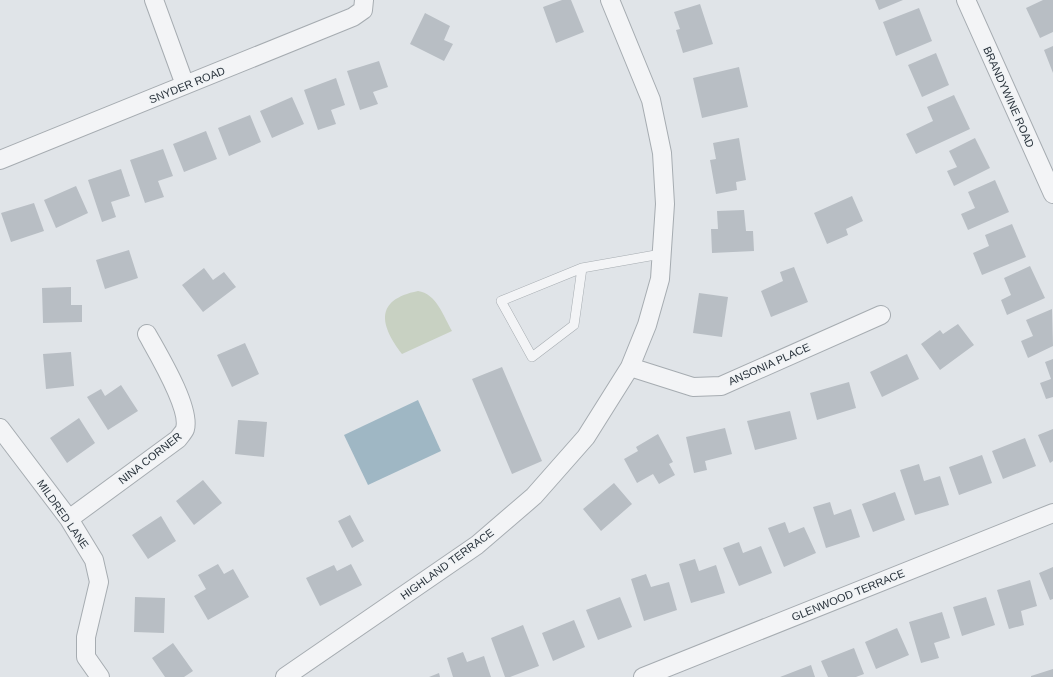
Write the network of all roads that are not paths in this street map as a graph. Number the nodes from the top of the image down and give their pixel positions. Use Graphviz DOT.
graph roads {
  1 [pos="154,0"];
  2 [pos="364,0"];
  3 [pos="610,0"];
  4 [pos="966,0"];
  5 [pos="185,85"];
  6 [pos="0,160"];
  7 [pos="1053,194"];
  8 [pos="661,254"];
  9 [pos="582,268"];
  10 [pos="881,315"];
  11 [pos="148,334"];
  12 [pos="630,367"];
  13 [pos="0,428"];
  14 [pos="1053,513"];
  15 [pos="69,519"];
  16 [pos="100,677"];
  17 [pos="285,677"];
  18 [pos="643,677"];
  1 -- 5 [label="street"];
  2 -- 5 [label="street, SNYDER ROAD"];
  3 -- 8 [label="street, HIGHLAND TERRACE"];
  4 -- 7 [label="street, BRANDYWINE ROAD"];
  5 -- 6 [label="street, SNYDER ROAD"];
  8 -- 9 [label="lane"];
  8 -- 12 [label="street, HIGHLAND TERRACE"];
  9 -- 9 [label="lane"];
  10 -- 12 [label="street, ANSONIA PLACE"];
  11 -- 15 [label="street, NINA CORNER"];
  12 -- 17 [label="street, HIGHLAND TERRACE"];
  13 -- 15 [label="street, MILDRED LANE"];
  14 -- 18 [label="street, GLENWOOD TERRACE"];
  15 -- 16 [label="street, MILDRED LANE"];
}
